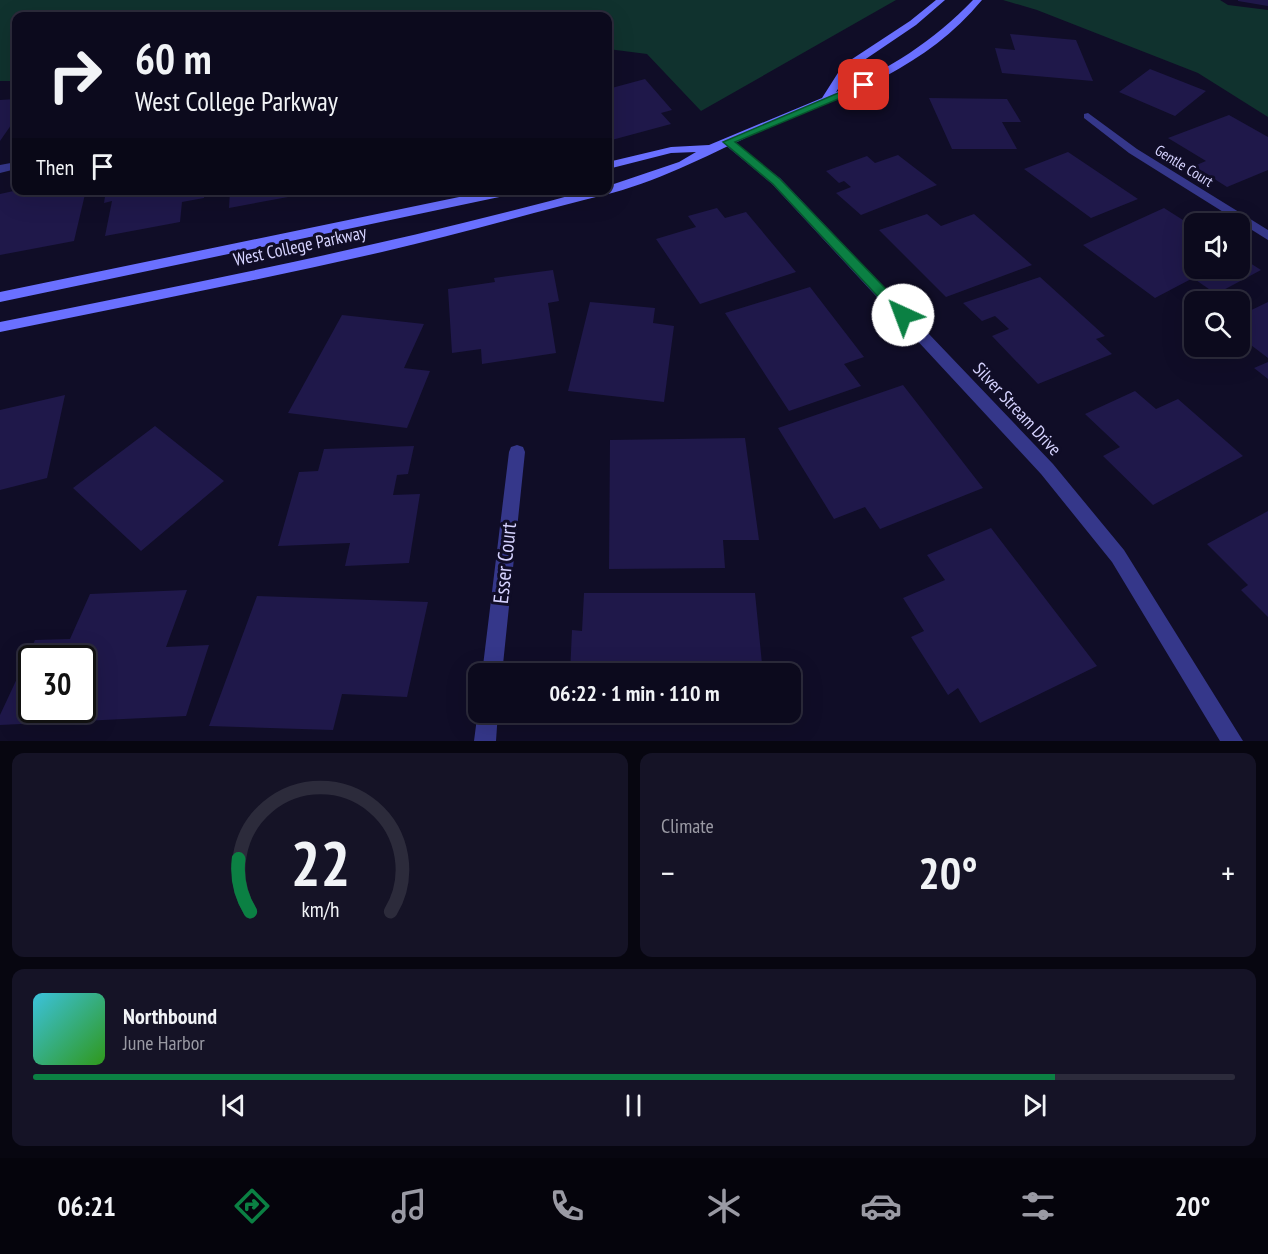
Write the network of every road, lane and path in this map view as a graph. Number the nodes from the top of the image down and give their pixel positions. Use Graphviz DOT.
graph roads {
  1 [pos="941,0"];
  2 [pos="978,0"];
  3 [pos="827,98"];
  4 [pos="1088,116"];
  5 [pos="728,142"];
  6 [pos="711,148"];
  7 [pos="612,164"];
  8 [pos="612,188"];
  9 [pos="490,195"];
  10 [pos="590,195"];
  11 [pos="1268,236"];
  12 [pos="0,297"];
  13 [pos="0,327"];
  14 [pos="517,452"];
  15 [pos="493,663"];
  16 [pos="487,723"];
  17 [pos="485,741"];
  18 [pos="1232,741"];
  1 -- 3 [label="street"];
  2 -- 3 [label="street, West College Parkway"];
  3 -- 5 [label="street, West College Parkway"];
  4 -- 11 [label="street, Gentle Court"];
  5 -- 6 [label="street, West College Parkway"];
  5 -- 18 [label="street, Silver Stream Drive"];
  6 -- 7 [label="street, West College Parkway"];
  6 -- 8 [label="street, West College Parkway"];
  9 -- 12 [label="street, West College Parkway"];
  10 -- 13 [label="street, West College Parkway"];
  14 -- 15 [label="street, Esser Court"];
  16 -- 17 [label="street"];
}
